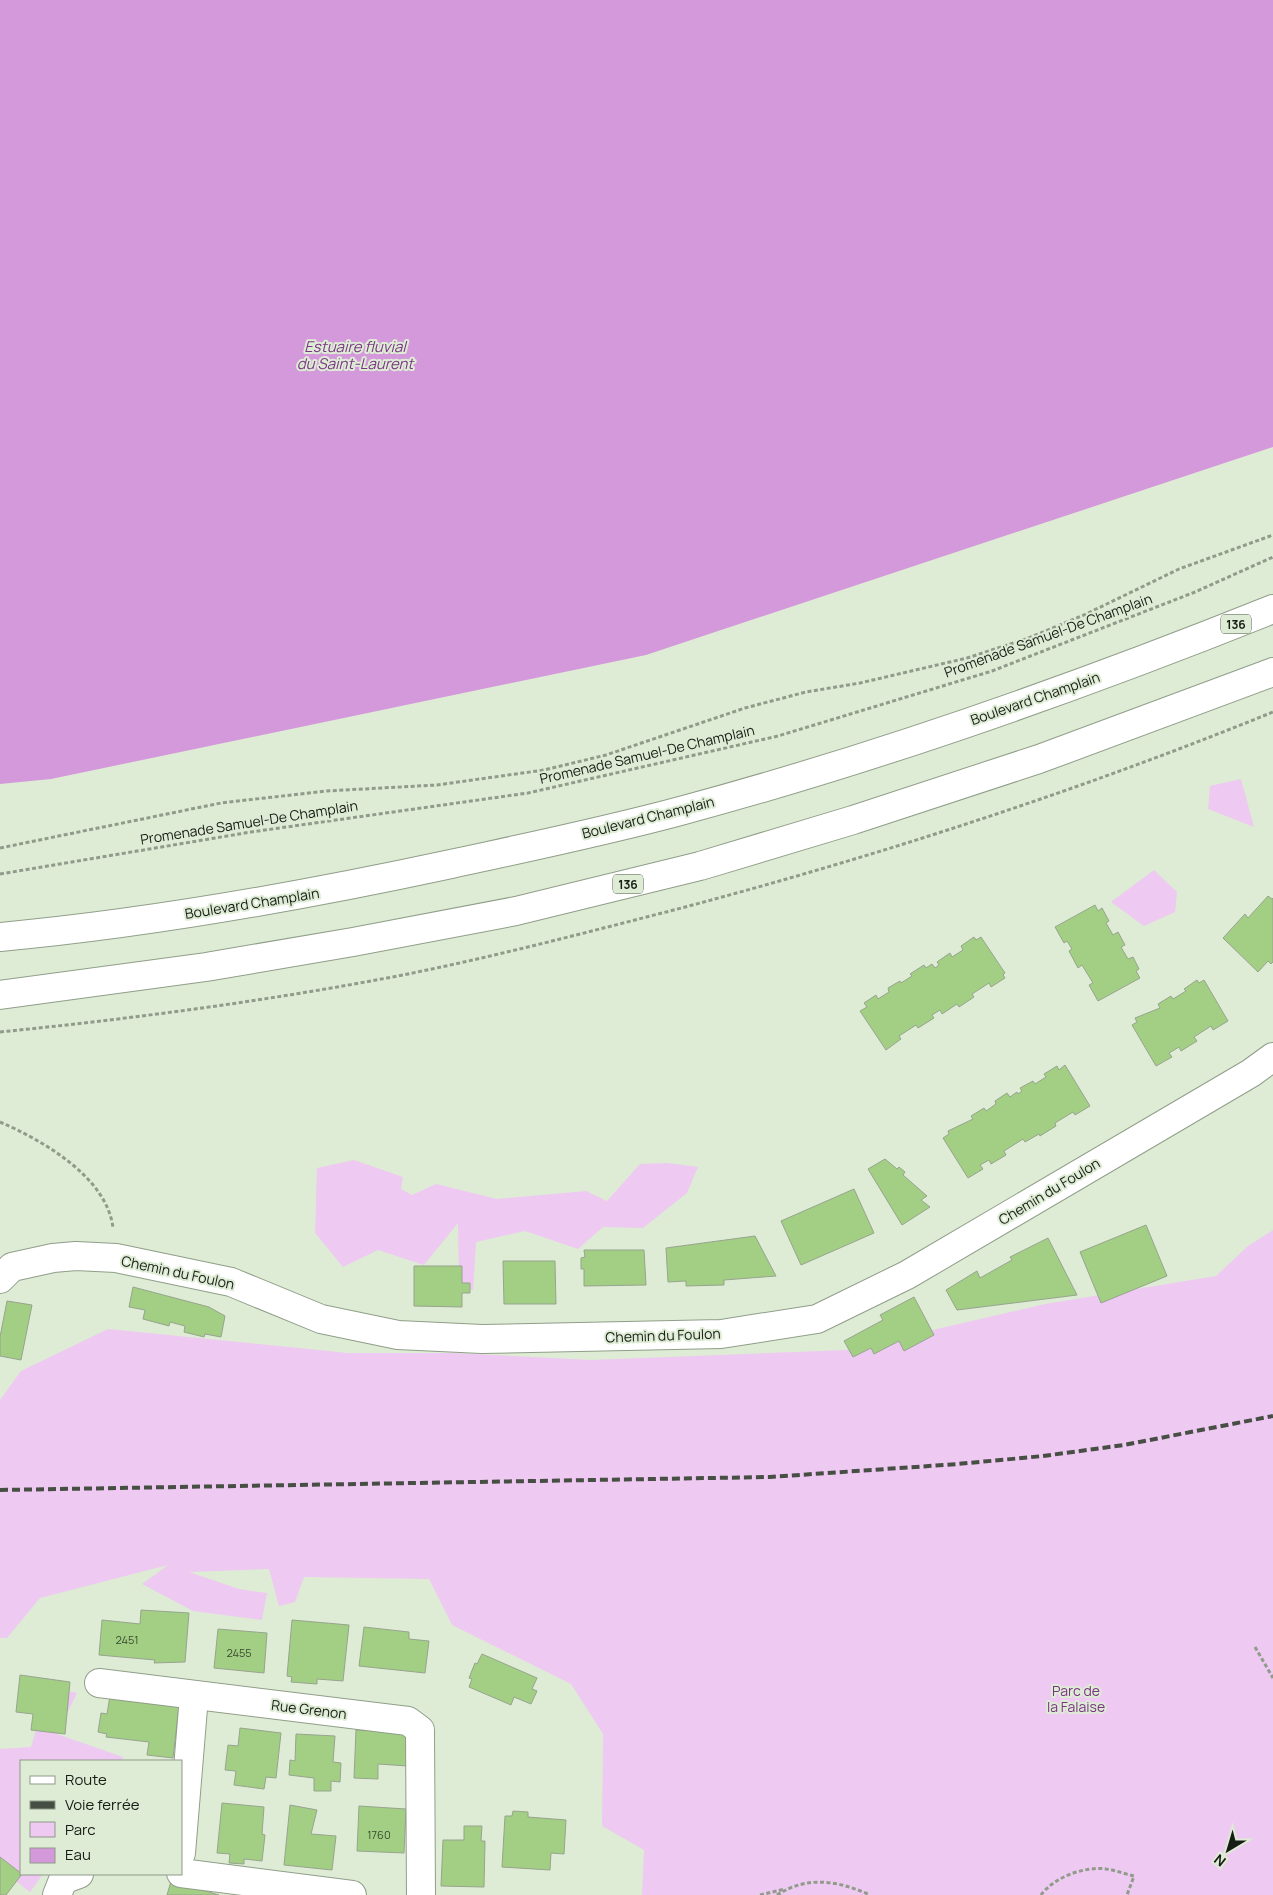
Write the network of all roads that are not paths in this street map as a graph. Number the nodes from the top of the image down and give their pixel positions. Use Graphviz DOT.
graph roads {
  1 [pos="1273,610"];
  2 [pos="1273,672"];
  3 [pos="0,937"];
  4 [pos="0,995"];
  5 [pos="1273,1057"];
  6 [pos="0,1279"];
  7 [pos="99,1683"];
  8 [pos="194,1696"];
  9 [pos="182,1841"];
  10 [pos="182,1873"];
  11 [pos="76,1875"];
  12 [pos="57,1895"];
  13 [pos="352,1895"];
  14 [pos="421,1895"];
  1 -- 3 [label="main road, Boulevard Champlain / 136"];
  2 -- 4 [label="main road, 136"];
  5 -- 6 [label="main road, Chemin du Foulon"];
  7 -- 8 [label="main road, Rue Grenon"];
  8 -- 9 [label="main road"];
  8 -- 14 [label="main road, Rue Grenon"];
  10 -- 13 [label="main road"];
  11 -- 12 [label="main road"];
}
